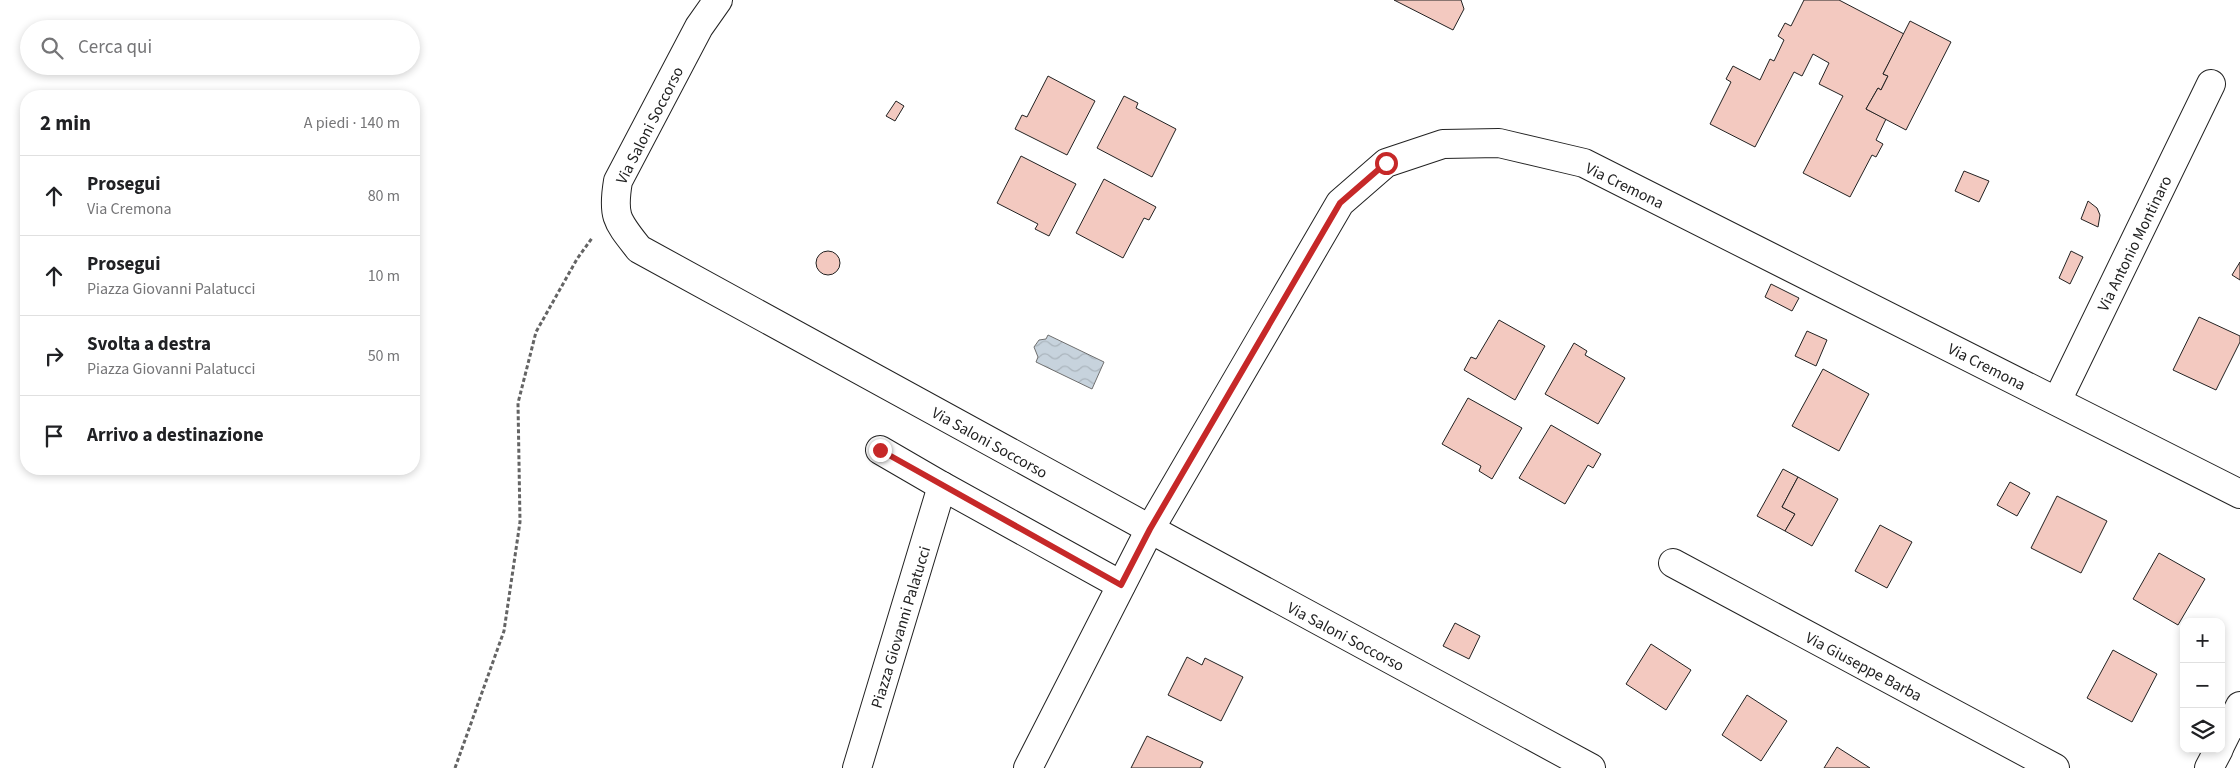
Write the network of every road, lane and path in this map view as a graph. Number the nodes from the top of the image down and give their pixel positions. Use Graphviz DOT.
graph roads {
  1 [pos="718,0"];
  2 [pos="2211,84"];
  3 [pos="614,206"];
  4 [pos="2056,401"];
  5 [pos="880,450"];
  6 [pos="942,486"];
  7 [pos="2240,494"];
  8 [pos="1150,529"];
  9 [pos="1673,563"];
  10 [pos="1121,585"];
  11 [pos="2240,706"];
  12 [pos="2225,736"];
  13 [pos="2217,753"];
  14 [pos="455,768"];
  15 [pos="857,768"];
  16 [pos="1028,768"];
  17 [pos="1591,768"];
  18 [pos="2055,768"];
  19 [pos="2210,768"];
  1 -- 3 [label="street, Via Saloni Soccorso"];
  2 -- 4 [label="street, Via Antonio Montinaro"];
  3 -- 8 [label="street, Via Saloni Soccorso"];
  3 -- 14 [label="path"];
  4 -- 7 [label="street, Via Cremona"];
  4 -- 8 [label="street, Via Cremona"];
  5 -- 6 [label="street"];
  6 -- 10 [label="street"];
  6 -- 15 [label="street, Piazza Giovanni Palatucci"];
  8 -- 10 [label="street"];
  8 -- 17 [label="street, Via Saloni Soccorso"];
  9 -- 18 [label="street, Via Giuseppe Barba"];
  10 -- 16 [label="street"];
  11 -- 12 [label="street"];
  13 -- 19 [label="street"];
}
